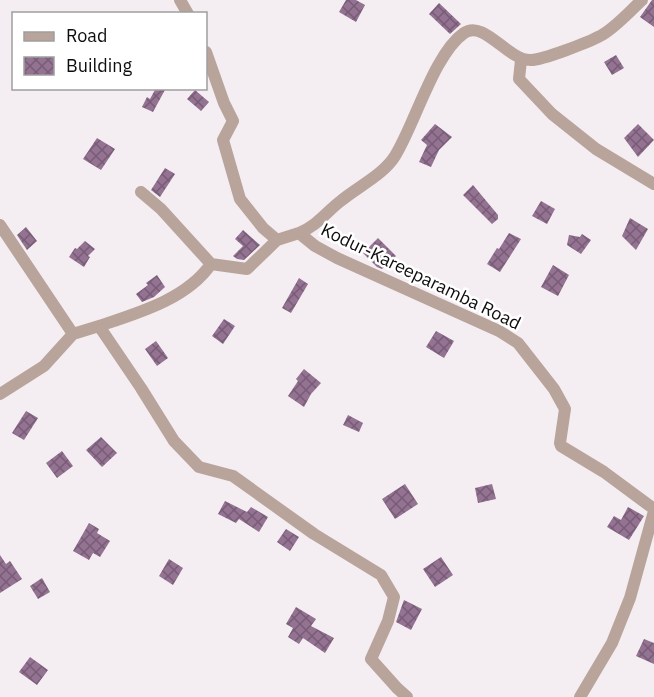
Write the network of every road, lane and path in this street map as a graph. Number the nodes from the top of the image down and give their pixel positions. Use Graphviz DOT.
graph roads {
  1 [pos="642,0"];
  2 [pos="207,55"];
  3 [pos="521,60"];
  4 [pos="654,184"];
  5 [pos="141,192"];
  6 [pos="0,225"];
  7 [pos="299,233"];
  8 [pos="277,240"];
  9 [pos="212,264"];
  10 [pos="99,326"];
  11 [pos="73,334"];
  12 [pos="0,394"];
  13 [pos="654,510"];
  14 [pos="407,697"];
  15 [pos="580,697"];
  1 -- 3 [label="street"];
  2 -- 8 [label="street"];
  3 -- 4 [label="street"];
  3 -- 7 [label="street, Kodur-Kareeparamba Road"];
  5 -- 9 [label="street"];
  6 -- 11 [label="street"];
  7 -- 8 [label="street"];
  7 -- 13 [label="street, Kodur-Kareeparamba Road"];
  8 -- 9 [label="street"];
  9 -- 10 [label="street"];
  10 -- 11 [label="street"];
  10 -- 14 [label="street"];
  11 -- 12 [label="street"];
  13 -- 15 [label="street"];
}
